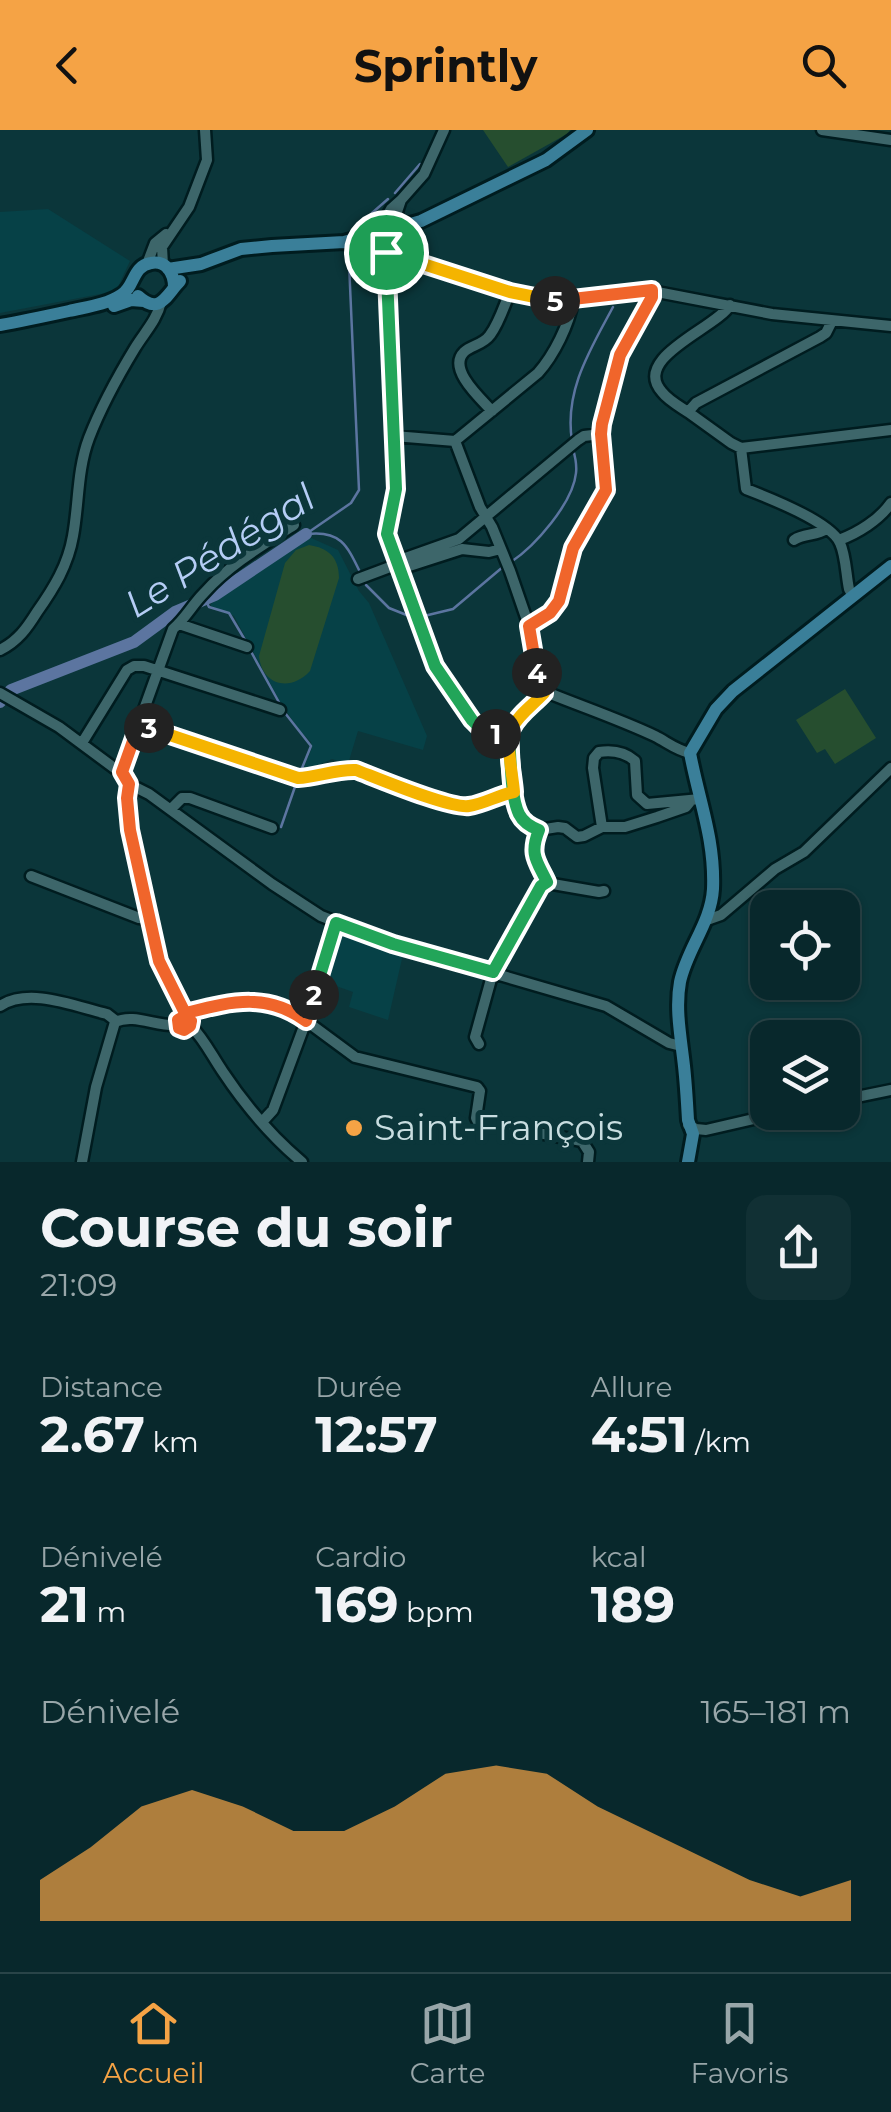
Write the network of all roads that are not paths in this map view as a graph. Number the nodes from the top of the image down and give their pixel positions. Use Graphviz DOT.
graph roads {
  1 [pos="205,130"];
  2 [pos="444,130"];
  3 [pos="587,130"];
  4 [pos="822,130"];
  5 [pos="891,140"];
  6 [pos="175,228"];
  7 [pos="390,237"];
  8 [pos="147,264"];
  9 [pos="201,264"];
  10 [pos="165,266"];
  11 [pos="133,283"];
  12 [pos="174,286"];
  13 [pos="652,290"];
  14 [pos="510,292"];
  15 [pos="573,301"];
  16 [pos="151,302"];
  17 [pos="730,306"];
  18 [pos="23,321"];
  19 [pos="832,321"];
  20 [pos="0,325"];
  21 [pos="891,326"];
  22 [pos="492,411"];
  23 [pos="688,412"];
  24 [pos="891,430"];
  25 [pos="601,434"];
  26 [pos="394,436"];
  27 [pos="455,441"];
  28 [pos="741,448"];
  29 [pos="891,503"];
  30 [pos="485,516"];
  31 [pos="294,525"];
  32 [pos="826,530"];
  33 [pos="794,540"];
  34 [pos="839,540"];
  35 [pos="460,544"];
  36 [pos="503,553"];
  37 [pos="399,565"];
  38 [pos="891,566"];
  39 [pos="358,579"];
  40 [pos="854,596"];
  41 [pos="186,617"];
  42 [pos="529,626"];
  43 [pos="247,646"];
  44 [pos="0,650"];
  45 [pos="158,671"];
  46 [pos="544,693"];
  47 [pos="1,694"];
  48 [pos="280,710"];
  49 [pos="139,724"];
  50 [pos="509,737"];
  51 [pos="82,743"];
  52 [pos="690,753"];
  53 [pos="891,768"];
  54 [pos="122,772"];
  55 [pos="129,784"];
  56 [pos="514,792"];
  57 [pos="149,794"];
  58 [pos="696,800"];
  59 [pos="128,805"];
  60 [pos="171,809"];
  61 [pos="602,827"];
  62 [pos="272,828"];
  63 [pos="539,830"];
  64 [pos="31,876"];
  65 [pos="547,882"];
  66 [pos="604,891"];
  67 [pos="149,919"];
  68 [pos="706,920"];
  69 [pos="336,923"];
  70 [pos="493,972"];
  71 [pos="0,1006"];
  72 [pos="116,1021"];
  73 [pos="306,1021"];
  74 [pos="184,1023"];
  75 [pos="479,1044"];
  76 [pos="681,1046"];
  77 [pos="891,1090"];
  78 [pos="860,1096"];
  79 [pos="750,1121"];
  80 [pos="262,1122"];
  81 [pos="692,1137"];
  82 [pos="286,1148"];
  83 [pos="82,1162"];
  84 [pos="280,1162"];
  85 [pos="302,1162"];
  86 [pos="588,1162"];
  1 -- 6 [label="street"];
  2 -- 7 [label="street"];
  3 -- 7 [label="main road"];
  4 -- 5 [label="street"];
  6 -- 8 [label="street"];
  6 -- 10 [label="street"];
  7 -- 9 [label="main road"];
  7 -- 14 [label="street"];
  7 -- 26 [label="street"];
  8 -- 10 [label="main road"];
  8 -- 11 [label="main road"];
  9 -- 10 [label="main road"];
  9 -- 12 [label="main road"];
  10 -- 12 [label="main road"];
  11 -- 16 [label="main road"];
  11 -- 18 [label="main road"];
  12 -- 16 [label="main road"];
  13 -- 15 [label="street"];
  13 -- 17 [label="street"];
  13 -- 25 [label="street"];
  14 -- 15 [label="street"];
  14 -- 22 [label="street"];
  15 -- 22 [label="street"];
  16 -- 18 [label="main road"];
  16 -- 44 [label="street"];
  17 -- 19 [label="street"];
  17 -- 23 [label="street"];
  18 -- 20 [label="main road"];
  19 -- 21 [label="street"];
  19 -- 23 [label="street"];
  22 -- 27 [label="street"];
  23 -- 28 [label="street"];
  24 -- 28 [label="street"];
  25 -- 30 [label="street"];
  25 -- 42 [label="street"];
  26 -- 27 [label="street"];
  26 -- 37 [label="street"];
  27 -- 30 [label="street"];
  28 -- 32 [label="street"];
  29 -- 34 [label="street"];
  30 -- 35 [label="street"];
  30 -- 36 [label="street"];
  31 -- 41 [label="street"];
  32 -- 33 [label="street"];
  32 -- 34 [label="street"];
  34 -- 40 [label="street"];
  35 -- 36 [label="street"];
  35 -- 37 [label="street"];
  36 -- 42 [label="street"];
  37 -- 39 [label="street"];
  37 -- 50 [label="street"];
  38 -- 40 [label="main road"];
  40 -- 52 [label="main road"];
  41 -- 43 [label="street"];
  41 -- 45 [label="street"];
  42 -- 46 [label="street"];
  45 -- 48 [label="street"];
  45 -- 49 [label="street"];
  45 -- 51 [label="street"];
  46 -- 50 [label="street"];
  46 -- 52 [label="street"];
  47 -- 51 [label="street"];
  49 -- 54 [label="street"];
  49 -- 56 [label="street"];
  50 -- 56 [label="street"];
  51 -- 54 [label="street"];
  52 -- 58 [label="main road"];
  53 -- 68 [label="street"];
  54 -- 55 [label="street"];
  55 -- 57 [label="street"];
  55 -- 59 [label="street"];
  56 -- 63 [label="street"];
  57 -- 59 [label="street"];
  57 -- 60 [label="street"];
  58 -- 61 [label="street"];
  58 -- 61 [label="street"];
  58 -- 68 [label="main road"];
  59 -- 67 [label="street"];
  60 -- 62 [label="street"];
  60 -- 69 [label="street"];
  61 -- 63 [label="street"];
  63 -- 65 [label="street"];
  64 -- 67 [label="street"];
  65 -- 66 [label="street"];
  65 -- 70 [label="street"];
  67 -- 74 [label="street"];
  68 -- 76 [label="main road"];
  69 -- 70 [label="street"];
  69 -- 73 [label="street"];
  70 -- 75 [label="street"];
  70 -- 76 [label="street"];
  71 -- 72 [label="street"];
  72 -- 74 [label="street"];
  72 -- 83 [label="street"];
  73 -- 74 [label="street"];
  73 -- 80 [label="street"];
  73 -- 86 [label="street"];
  74 -- 80 [label="street"];
  76 -- 81 [label="main road"];
  77 -- 78 [label="street"];
  79 -- 81 [label="street"];
  80 -- 82 [label="street"];
  82 -- 84 [label="street"];
  82 -- 85 [label="street"];
}
